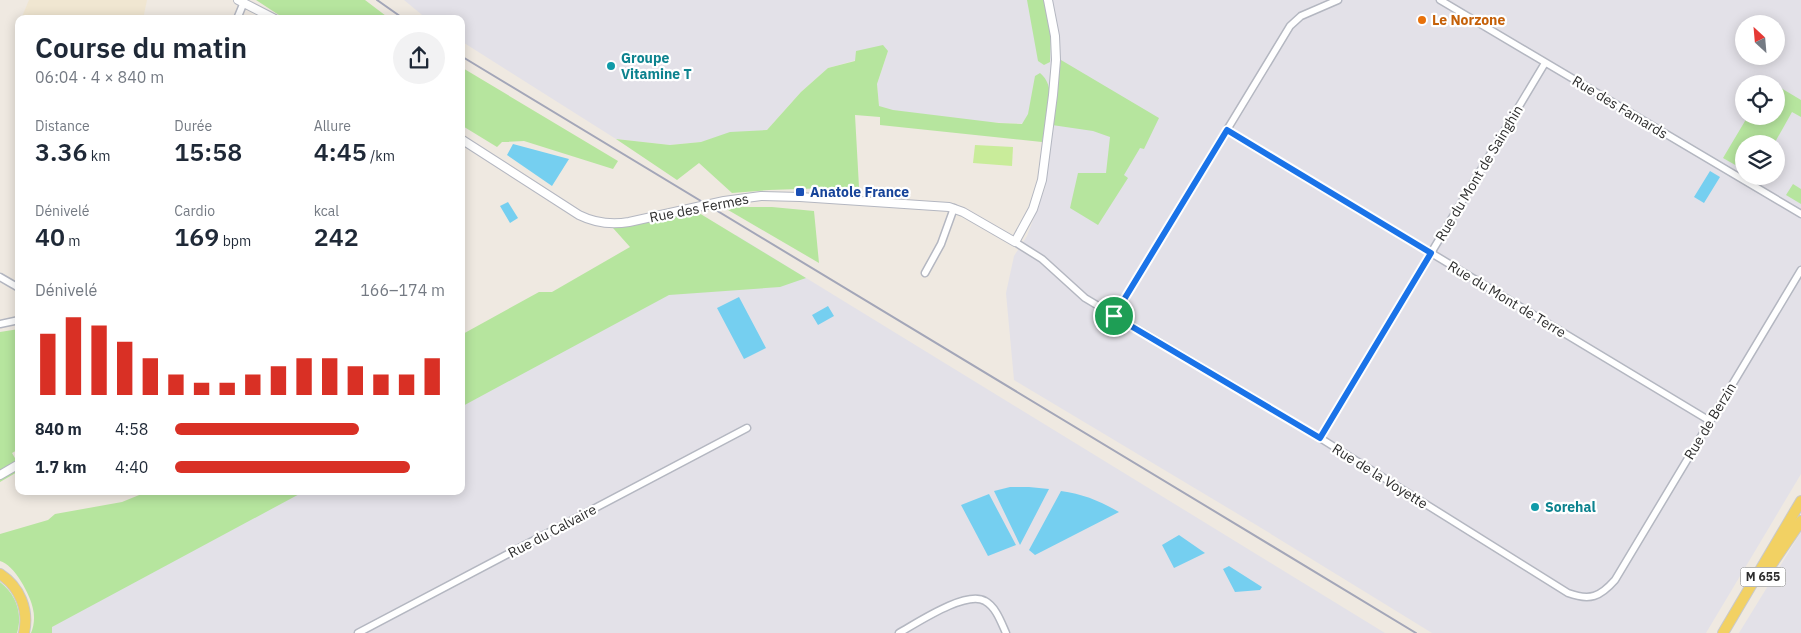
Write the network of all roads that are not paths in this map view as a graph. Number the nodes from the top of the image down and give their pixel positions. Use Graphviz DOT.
graph roads {
  1 [pos="1048,0"];
  2 [pos="1338,0"];
  3 [pos="1440,0"];
  4 [pos="241,1"];
  5 [pos="238,15"];
  6 [pos="267,15"];
  7 [pos="1545,63"];
  8 [pos="1227,130"];
  9 [pos="465,142"];
  10 [pos="954,208"];
  11 [pos="1801,214"];
  12 [pos="1015,242"];
  13 [pos="1431,253"];
  14 [pos="1801,270"];
  15 [pos="925,273"];
  16 [pos="0,278"];
  17 [pos="15,286"];
  18 [pos="1114,316"];
  19 [pos="15,321"];
  20 [pos="0,324"];
  21 [pos="1710,421"];
  22 [pos="747,428"];
  23 [pos="1320,438"];
  24 [pos="15,466"];
  25 [pos="0,475"];
  26 [pos="1801,501"];
  27 [pos="1801,521"];
  28 [pos="1620,572"];
  29 [pos="0,574"];
  30 [pos="24,633"];
  31 [pos="358,633"];
  32 [pos="898,633"];
  33 [pos="1006,633"];
  34 [pos="1724,633"];
  1 -- 12 [label="street"];
  2 -- 8 [label="street"];
  3 -- 7 [label="street, Rue des Famards"];
  4 -- 5 [label="street"];
  4 -- 6 [label="street"];
  7 -- 11 [label="street, Rue des Famards"];
  7 -- 13 [label="street, Rue du Mont de Sainghin"];
  8 -- 13 [label="street, Rue du Mont de Terre"];
  8 -- 18 [label="street"];
  9 -- 10 [label="street, Rue des Fermes"];
  10 -- 12 [label="street, Rue des Fermes"];
  10 -- 15 [label="street"];
  12 -- 18 [label="street, Rue de la Voyette"];
  13 -- 21 [label="street, Rue du Mont de Terre"];
  13 -- 23 [label="street, Rue du Mont de Sainghin"];
  14 -- 21 [label="street, Rue de Berzin"];
  16 -- 17 [label="street"];
  18 -- 23 [label="street, Rue de la Voyette"];
  19 -- 20 [label="street"];
  21 -- 28 [label="street, Rue de Berzin"];
  22 -- 31 [label="street, Rue du Calvaire"];
  23 -- 28 [label="street, Rue de la Voyette"];
  24 -- 25 [label="street"];
  26 -- 34 [label="main road, M 655"];
  27 -- 34 [label="main road, M 655"];
  29 -- 30 [label="main road"];
  32 -- 33 [label="street"];
}
